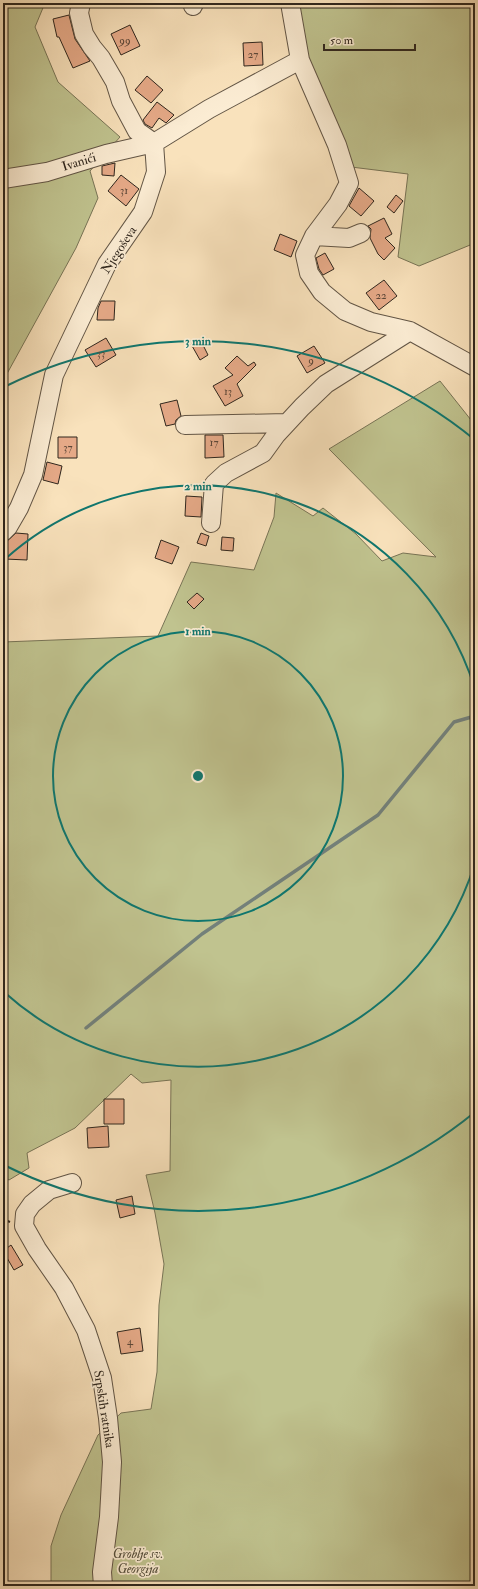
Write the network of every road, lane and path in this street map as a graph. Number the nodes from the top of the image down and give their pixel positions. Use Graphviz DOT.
graph roads {
  1 [pos="81,3"];
  2 [pos="290,3"];
  3 [pos="300,60"];
  4 [pos="154,143"];
  5 [pos="3,179"];
  6 [pos="361,233"];
  7 [pos="314,236"];
  8 [pos="410,331"];
  9 [pos="475,367"];
  10 [pos="287,423"];
  11 [pos="185,425"];
  12 [pos="211,523"];
  13 [pos="3,532"];
  14 [pos="72,1183"];
  15 [pos="103,1586"];
  1 -- 4 [label="street"];
  2 -- 3 [label="street"];
  3 -- 4 [label="street"];
  3 -- 7 [label="street"];
  4 -- 5 [label="street, Ivanići"];
  4 -- 13 [label="street, Njegoševa"];
  6 -- 7 [label="street"];
  7 -- 8 [label="street"];
  8 -- 9 [label="street"];
  8 -- 10 [label="street"];
  10 -- 11 [label="street"];
  10 -- 12 [label="street"];
  14 -- 15 [label="street, Srpskih ratnika"];
}
